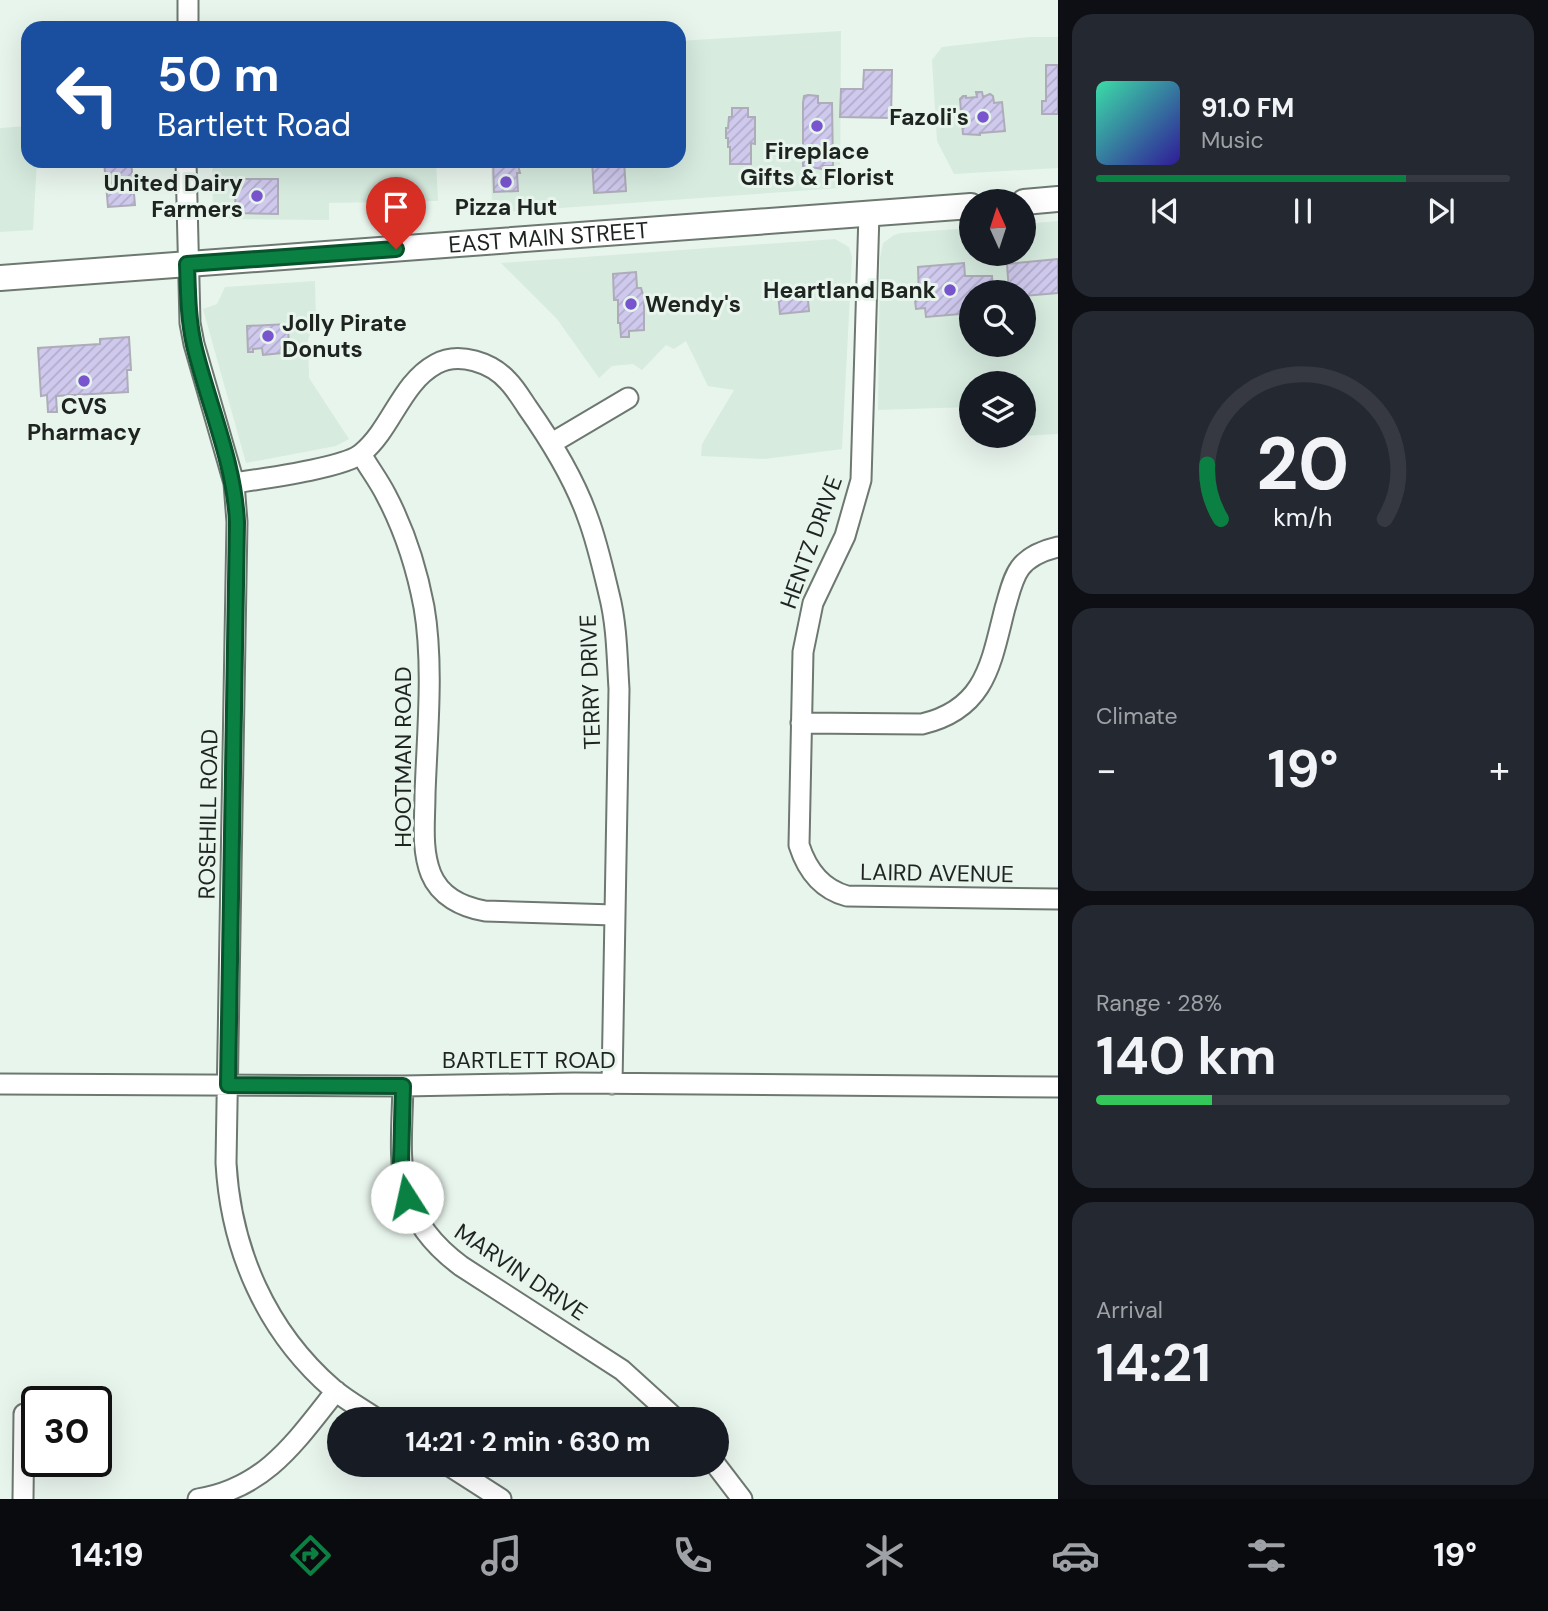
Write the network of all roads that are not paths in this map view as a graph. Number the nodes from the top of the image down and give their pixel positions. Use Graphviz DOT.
graph roads {
  1 [pos="188,0"];
  2 [pos="188,21"];
  3 [pos="186,168"];
  4 [pos="1058,199"];
  5 [pos="1036,201"];
  6 [pos="959,207"];
  7 [pos="869,214"];
  8 [pos="187,264"];
  9 [pos="0,278"];
  10 [pos="628,398"];
  11 [pos="552,443"];
  12 [pos="361,454"];
  13 [pos="234,483"];
  14 [pos="1058,547"];
  15 [pos="801,723"];
  16 [pos="820,881"];
  17 [pos="1058,899"];
  18 [pos="614,915"];
  19 [pos="0,1084"];
  20 [pos="611,1084"];
  21 [pos="228,1085"];
  22 [pos="403,1086"];
  23 [pos="1058,1087"];
  24 [pos="336,1391"];
  25 [pos="359,1407"];
  26 [pos="663,1407"];
  27 [pos="23,1477"];
  28 [pos="467,1477"];
  29 [pos="725,1477"];
  30 [pos="23,1499"];
  31 [pos="198,1499"];
  32 [pos="501,1499"];
  33 [pos="742,1499"];
  1 -- 2 [label="street"];
  3 -- 8 [label="street, ROSEHILL ROAD"];
  4 -- 5 [label="main road"];
  6 -- 7 [label="main road, EAST MAIN STREET"];
  7 -- 8 [label="main road, EAST MAIN STREET"];
  7 -- 15 [label="street, HENTZ DRIVE"];
  8 -- 9 [label="main road, EAST MAIN STREET"];
  8 -- 13 [label="street, ROSEHILL ROAD"];
  10 -- 11 [label="street"];
  11 -- 12 [label="street, TERRY DRIVE"];
  11 -- 18 [label="street, TERRY DRIVE"];
  12 -- 13 [label="street"];
  12 -- 18 [label="street, HOOTMAN ROAD"];
  13 -- 21 [label="street, ROSEHILL ROAD"];
  14 -- 15 [label="street"];
  15 -- 16 [label="street, HENTZ DRIVE"];
  16 -- 17 [label="street, LAIRD AVENUE"];
  18 -- 20 [label="street, TERRY DRIVE"];
  19 -- 21 [label="street, BARTLETT ROAD"];
  20 -- 22 [label="street, BARTLETT ROAD"];
  20 -- 23 [label="street, BARTLETT ROAD"];
  21 -- 22 [label="street, BARTLETT ROAD"];
  21 -- 24 [label="street, ROSEHILL ROAD"];
  22 -- 26 [label="street, MARVIN DRIVE"];
  24 -- 25 [label="street, ROSEHILL ROAD"];
  24 -- 31 [label="street"];
  27 -- 30 [label="street"];
  28 -- 32 [label="street"];
  29 -- 33 [label="street"];
}
